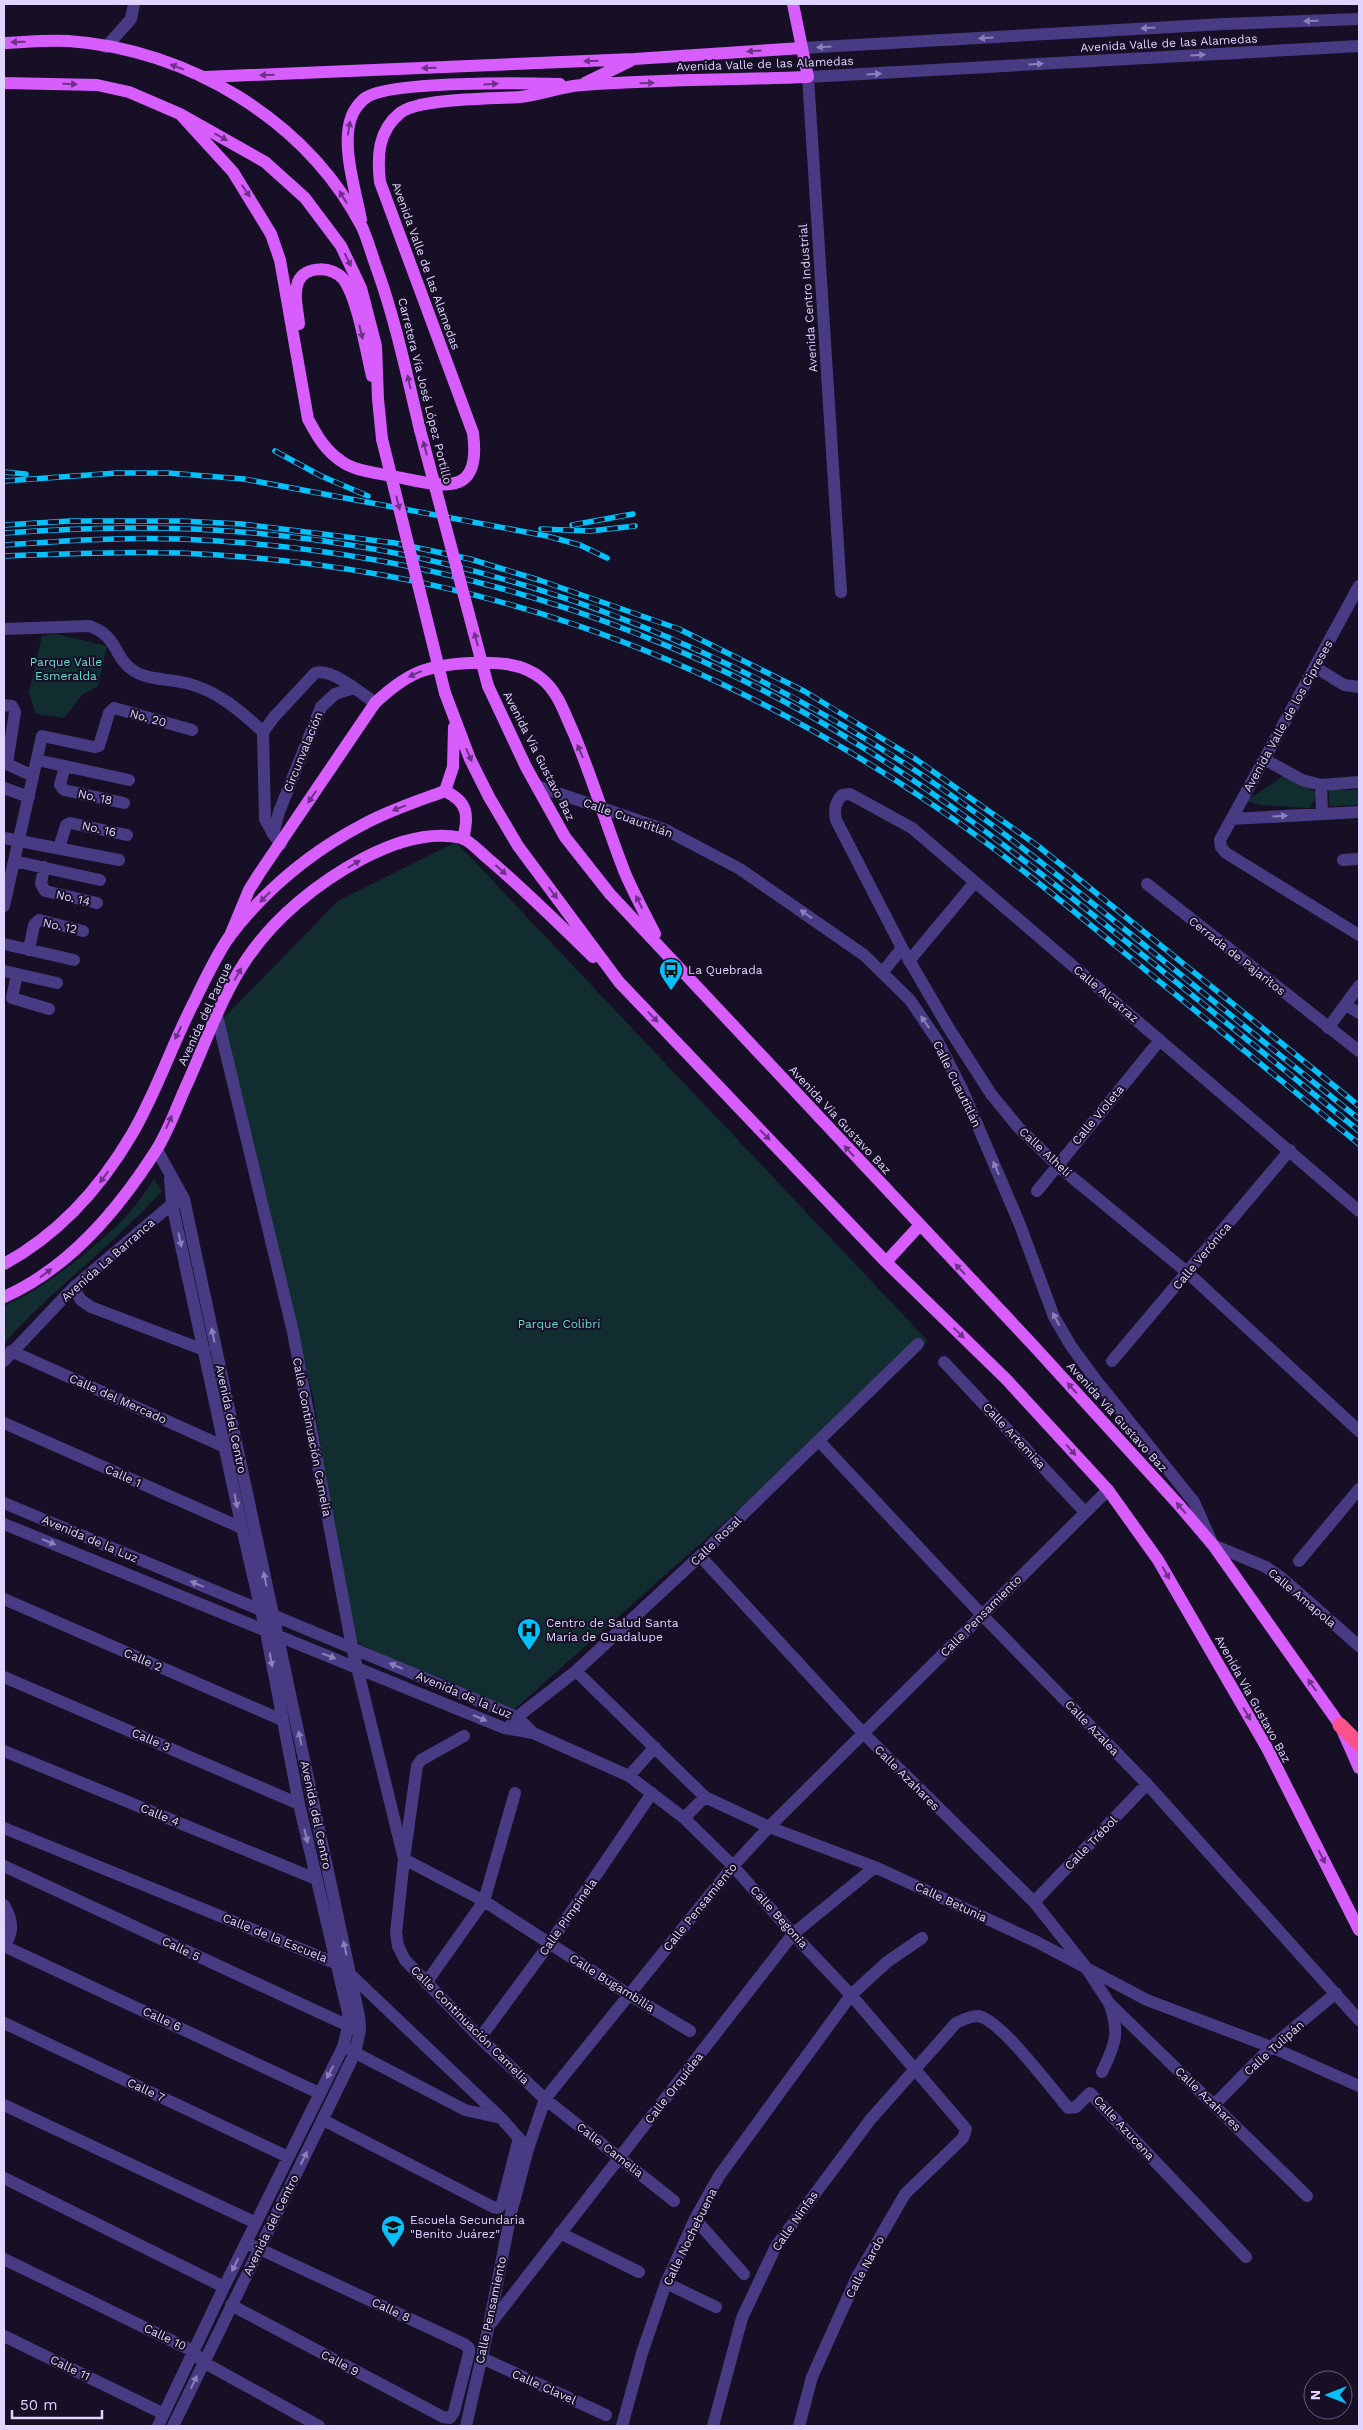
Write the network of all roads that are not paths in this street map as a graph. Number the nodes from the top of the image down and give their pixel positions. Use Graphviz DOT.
graph roads {
  1 [pos="134,4"];
  2 [pos="793,4"];
  3 [pos="1359,19"];
  4 [pos="4,43"];
  5 [pos="1359,46"];
  6 [pos="106,47"];
  7 [pos="802,48"];
  8 [pos="634,59"];
  9 [pos="204,77"];
  10 [pos="808,77"];
  11 [pos="4,83"];
  12 [pos="581,85"];
  13 [pos="180,114"];
  14 [pos="362,228"];
  15 [pos="297,361"];
  16 [pos="378,399"];
  17 [pos="1359,586"];
  18 [pos="841,592"];
  19 [pos="4,629"];
  20 [pos="1315,667"];
  21 [pos="488,686"];
  22 [pos="1359,687"];
  23 [pos="354,688"];
  24 [pos="375,703"];
  25 [pos="4,705"];
  26 [pos="454,720"];
  27 [pos="192,730"];
  28 [pos="263,732"];
  29 [pos="1264,759"];
  30 [pos="37,760"];
  31 [pos="65,766"];
  32 [pos="33,776"];
  33 [pos="129,780"];
  34 [pos="1359,782"];
  35 [pos="1321,785"];
  36 [pos="537,786"];
  37 [pos="4,788"];
  38 [pos="445,791"];
  39 [pos="842,795"];
  40 [pos="28,797"];
  41 [pos="124,803"];
  42 [pos="601,807"];
  43 [pos="1359,812"];
  44 [pos="1322,814"];
  45 [pos="1231,819"];
  46 [pos="126,835"];
  47 [pos="4,838"];
  48 [pos="277,839"];
  49 [pos="463,839"];
  50 [pos="19,840"];
  51 [pos="59,848"];
  52 [pos="1359,859"];
  53 [pos="119,860"];
  54 [pos="1343,860"];
  55 [pos="14,861"];
  56 [pos="44,867"];
  57 [pos="100,880"];
  58 [pos="974,883"];
  59 [pos="1147,884"];
  60 [pos="97,903"];
  61 [pos="4,906"];
  62 [pos="83,931"];
  63 [pos="1359,935"];
  64 [pos="229,938"];
  65 [pos="4,944"];
  66 [pos="661,946"];
  67 [pos="902,948"];
  68 [pos="29,950"];
  69 [pos="74,960"];
  70 [pos="909,961"];
  71 [pos="4,970"];
  72 [pos="882,973"];
  73 [pos="17,974"];
  74 [pos="620,982"];
  75 [pos="57,984"];
  76 [pos="1359,986"];
  77 [pos="1346,1005"];
  78 [pos="49,1009"];
  79 [pos="1359,1013"];
  80 [pos="217,1016"];
  81 [pos="1328,1028"];
  82 [pos="1160,1040"];
  83 [pos="1359,1051"];
  84 [pos="157,1150"];
  85 [pos="1290,1150"];
  86 [pos="1057,1165"];
  87 [pos="1037,1191"];
  88 [pos="178,1202"];
  89 [pos="1359,1211"];
  90 [pos="920,1226"];
  91 [pos="886,1262"];
  92 [pos="4,1264"];
  93 [pos="1188,1273"];
  94 [pos="72,1288"];
  95 [pos="4,1297"];
  96 [pos="918,1344"];
  97 [pos="204,1350"];
  98 [pos="8,1356"];
  99 [pos="1112,1361"];
  100 [pos="944,1362"];
  101 [pos="4,1423"];
  102 [pos="1359,1431"];
  103 [pos="819,1441"];
  104 [pos="225,1447"];
  105 [pos="1359,1489"];
  106 [pos="1108,1490"];
  107 [pos="4,1503"];
  108 [pos="1084,1511"];
  109 [pos="4,1524"];
  110 [pos="242,1528"];
  111 [pos="1213,1545"];
  112 [pos="700,1556"];
  113 [pos="1299,1561"];
  114 [pos="4,1599"];
  115 [pos="268,1613"];
  116 [pos="983,1616"];
  117 [pos="272,1635"];
  118 [pos="1359,1646"];
  119 [pos="352,1647"];
  120 [pos="357,1667"];
  121 [pos="576,1671"];
  122 [pos="4,1677"];
  123 [pos="517,1717"];
  124 [pos="282,1720"];
  125 [pos="1340,1725"];
  126 [pos="504,1728"];
  127 [pos="533,1732"];
  128 [pos="863,1733"];
  129 [pos="464,1736"];
  130 [pos="1359,1744"];
  131 [pos="655,1747"];
  132 [pos="4,1752"];
  133 [pos="1359,1768"];
  134 [pos="629,1776"];
  135 [pos="1147,1784"];
  136 [pos="515,1793"];
  137 [pos="652,1793"];
  138 [pos="706,1797"];
  139 [pos="298,1804"];
  140 [pos="684,1818"];
  141 [pos="769,1827"];
  142 [pos="4,1828"];
  143 [pos="404,1859"];
  144 [pos="4,1866"];
  145 [pos="733,1866"];
  146 [pos="875,1867"];
  147 [pos="316,1879"];
  148 [pos="484,1901"];
  149 [pos="1034,1902"];
  150 [pos="4,1905"];
  151 [pos="1359,1930"];
  152 [pos="793,1934"];
  153 [pos="922,1938"];
  154 [pos="550,1944"];
  155 [pos="4,1946"];
  156 [pos="335,1963"];
  157 [pos="1085,1966"];
  158 [pos="350,1974"];
  159 [pos="426,1982"];
  160 [pos="1336,1993"];
  161 [pos="628,1994"];
  162 [pos="851,1995"];
  163 [pos="1109,2003"];
  164 [pos="978,2016"];
  165 [pos="1359,2020"];
  166 [pos="4,2023"];
  167 [pos="354,2029"];
  168 [pos="690,2031"];
  169 [pos="480,2038"];
  170 [pos="1271,2048"];
  171 [pos="349,2050"];
  172 [pos="916,2070"];
  173 [pos="1102,2072"];
  174 [pos="1359,2086"];
  175 [pos="319,2092"];
  176 [pos="545,2099"];
  177 [pos="4,2105"];
  178 [pos="1214,2105"];
  179 [pos="501,2118"];
  180 [pos="323,2120"];
  181 [pos="966,2129"];
  182 [pos="519,2138"];
  183 [pos="528,2149"];
  184 [pos="619,2157"];
  185 [pos="288,2158"];
  186 [pos="4,2178"];
  187 [pos="1307,2196"];
  188 [pos="674,2201"];
  189 [pos="696,2219"];
  190 [pos="256,2222"];
  191 [pos="560,2233"];
  192 [pos="246,2242"];
  193 [pos="260,2249"];
  194 [pos="1246,2257"];
  195 [pos="4,2259"];
  196 [pos="639,2272"];
  197 [pos="744,2274"];
  198 [pos="666,2284"];
  199 [pos="224,2287"];
  200 [pos="231,2305"];
  201 [pos="716,2306"];
  202 [pos="489,2325"];
  203 [pos="4,2336"];
  204 [pos="193,2351"];
  205 [pos="482,2358"];
  206 [pos="203,2362"];
  207 [pos="606,2415"];
  208 [pos="450,2418"];
  209 [pos="161,2420"];
  210 [pos="173,2426"];
  211 [pos="319,2426"];
  212 [pos="466,2426"];
  213 [pos="624,2426"];
  214 [pos="713,2426"];
  215 [pos="798,2426"];
  1 -- 6 [label="street"];
  2 -- 7 [label="main road, Avenida Centro Industrial"];
  3 -- 7 [label="street, Avenida Valle de las Alamedas, one-way"];
  6 -- 4 [label="main road, Carretera Vía José López Portillo, one-way"];
  10 -- 5 [label="street, Avenida Valle de las Alamedas, one-way"];
  9 -- 6 [label="main road, Carretera Vía José López Portillo, one-way"];
  7 -- 8 [label="main road, Avenida Valle de las Alamedas, one-way"];
  7 -- 10 [label="main road, Avenida Centro Industrial"];
  8 -- 9 [label="main road, Avenida Valle de las Alamedas, one-way"];
  8 -- 12 [label="main road"];
  14 -- 9 [label="main road, Carretera Vía José López Portillo, one-way"];
  12 -- 10 [label="main road, Avenida Valle de las Alamedas, one-way"];
  10 -- 18 [label="street, Avenida Centro Industrial"];
  11 -- 13 [label="main road, one-way"];
  14 -- 12 [label="main road, one-way"];
  12 -- 15 [label="main road, Avenida Valle de las Alamedas"];
  13 -- 15 [label="main road, Avenida Valle de las Alamedas, one-way"];
  13 -- 16 [label="main road, one-way"];
  21 -- 14 [label="main road, Carretera Vía José López Portillo, one-way, bridge"];
  15 -- 16 [label="main road, one-way"];
  16 -- 26 [label="main road, one-way, bridge"];
  17 -- 20 [label="street, Avenida Valle de los Cipreses"];
  19 -- 28 [label="street"];
  20 -- 22 [label="street"];
  20 -- 29 [label="street, Avenida Valle de los Cipreses"];
  21 -- 36 [label="main road, Avenida Vía Gustavo Baz"];
  23 -- 24 [label="street"];
  23 -- 28 [label="street"];
  23 -- 48 [label="street, Circunvalación"];
  42 -- 24 [label="main road, one-way"];
  24 -- 48 [label="main road, one-way"];
  25 -- 32 [label="street"];
  26 -- 38 [label="main road"];
  26 -- 74 [label="main road, one-way"];
  27 -- 30 [label="street, No. 20"];
  28 -- 48 [label="street, Circunvalación"];
  29 -- 35 [label="street"];
  29 -- 45 [label="street, Avenida Valle de los Cipreses"];
  30 -- 31 [label="street, No. 18"];
  30 -- 32 [label="street"];
  31 -- 33 [label="street, No. 18"];
  31 -- 41 [label="street, No. 18"];
  32 -- 40 [label="street"];
  34 -- 35 [label="street"];
  35 -- 44 [label="street"];
  36 -- 42 [label="street, Calle Cuautitlán"];
  36 -- 66 [label="main road, Avenida Vía Gustavo Baz"];
  37 -- 40 [label="street"];
  38 -- 49 [label="main road"];
  38 -- 64 [label="main road, Avenida del Parque, one-way"];
  39 -- 58 [label="street, Calle Alcatraz"];
  39 -- 67 [label="street, Calle Alhelí"];
  40 -- 50 [label="street"];
  66 -- 42 [label="main road, one-way"];
  72 -- 42 [label="street, Calle Cuautitlán, one-way"];
  43 -- 44 [label="street"];
  45 -- 44 [label="street, one-way"];
  45 -- 63 [label="street, Avenida Valle de los Cipreses"];
  46 -- 51 [label="street, No. 16"];
  47 -- 50 [label="street"];
  48 -- 64 [label="main road"];
  49 -- 74 [label="main road, one-way"];
  80 -- 49 [label="main road, Avenida del Parque, one-way"];
  50 -- 51 [label="street"];
  50 -- 55 [label="street"];
  51 -- 53 [label="street"];
  52 -- 54 [label="street"];
  55 -- 56 [label="street, No. 14"];
  55 -- 61 [label="street"];
  56 -- 57 [label="street, No. 14"];
  56 -- 60 [label="street, No. 14"];
  58 -- 70 [label="street"];
  58 -- 82 [label="street, Calle Alcatraz"];
  59 -- 81 [label="street, Cerrada de Pajaritos"];
  62 -- 68 [label="street, No. 12"];
  64 -- 92 [label="main road, Avenida del Parque, one-way"];
  65 -- 68 [label="street"];
  90 -- 66 [label="main road, Avenida Vía Gustavo Baz, one-way"];
  67 -- 70 [label="street, Calle Alhelí"];
  67 -- 72 [label="street"];
  68 -- 69 [label="street"];
  70 -- 86 [label="street, Calle Alhelí"];
  71 -- 73 [label="street"];
  111 -- 72 [label="street, Calle Cuautitlán, one-way"];
  73 -- 75 [label="street"];
  73 -- 78 [label="street"];
  74 -- 91 [label="main road, one-way"];
  76 -- 77 [label="street"];
  77 -- 79 [label="street"];
  77 -- 81 [label="street"];
  84 -- 80 [label="main road, Avenida del Parque, one-way"];
  80 -- 119 [label="street, Calle Continuación Camelia"];
  81 -- 83 [label="street, Cerrada de Pajaritos"];
  82 -- 85 [label="street, Calle Alcatraz"];
  82 -- 86 [label="street, Calle Violeta"];
  84 -- 88 [label="street, Avenida del Centro"];
  95 -- 84 [label="main road, Avenida del Parque, one-way"];
  85 -- 89 [label="street, Calle Alcatraz"];
  85 -- 93 [label="street, Calle Verónica"];
  86 -- 87 [label="street, Calle Violeta"];
  86 -- 93 [label="street, Calle Alhelí"];
  88 -- 94 [label="street, Avenida La Barranca"];
  88 -- 97 [label="street, Avenida del Centro, one-way"];
  115 -- 88 [label="street, Avenida del Centro, one-way"];
  90 -- 91 [label="main road"];
  111 -- 90 [label="main road, Avenida Vía Gustavo Baz, one-way"];
  91 -- 106 [label="main road, one-way"];
  93 -- 99 [label="street, Calle Verónica"];
  93 -- 102 [label="street, Calle Alhelí"];
  94 -- 97 [label="street"];
  94 -- 98 [label="street, Avenida La Barranca"];
  96 -- 103 [label="street, Calle Rosal"];
  97 -- 104 [label="street, Avenida del Centro"];
  98 -- 104 [label="street, Calle del Mercado"];
  100 -- 108 [label="street, Calle Artemisa"];
  101 -- 110 [label="street, Calle 1"];
  103 -- 112 [label="street, Calle Rosal"];
  103 -- 116 [label="street, Calle Azalea"];
  104 -- 110 [label="street, Avenida del Centro, one-way"];
  105 -- 113 [label="street"];
  106 -- 108 [label="street, Calle Pensamiento"];
  106 -- 151 [label="main road, Avenida Via Gustavo Baz, one-way"];
  115 -- 107 [label="street, Avenida de la Luz, one-way"];
  108 -- 116 [label="street, Calle Pensamiento"];
  109 -- 117 [label="street, Avenida de la Luz, one-way"];
  110 -- 115 [label="street, Avenida del Centro"];
  111 -- 118 [label="street, Calle Amapola"];
  125 -- 111 [label="main road, one-way"];
  112 -- 121 [label="street, Calle Rosal"];
  112 -- 128 [label="street, Calle Azahares"];
  114 -- 124 [label="street, Calle 2"];
  115 -- 117 [label="street, Avenida del Centro"];
  115 -- 119 [label="street, Avenida de la Luz"];
  116 -- 128 [label="street, Calle Pensamiento"];
  116 -- 135 [label="street, Calle Azalea"];
  117 -- 120 [label="street, Avenida de la Luz, one-way"];
  117 -- 124 [label="street, Avenida del Centro, one-way"];
  158 -- 117 [label="street, Avenida del Centro, one-way"];
  119 -- 120 [label="street, Calle Continuación Camelia"];
  123 -- 119 [label="street, Avenida de la Luz, one-way"];
  120 -- 126 [label="street, Avenida de la Luz, one-way"];
  120 -- 143 [label="street, Calle Continuación Camelia"];
  121 -- 123 [label="street, Calle Rosal"];
  121 -- 131 [label="street, Calle Betunia"];
  122 -- 139 [label="street, Calle 3"];
  123 -- 126 [label="street, Calle Rosal"];
  123 -- 127 [label="street, Avenida de la Luz"];
  124 -- 139 [label="street, Avenida del Centro"];
  125 -- 130 [label="highway"];
  125 -- 133 [label="main road"];
  126 -- 127 [label="street, Avenida de la Luz"];
  127 -- 134 [label="street, Calle Begonia"];
  128 -- 141 [label="street, Calle Pensamiento"];
  128 -- 149 [label="street, Calle Azahares"];
  129 -- 143 [label="street, Calle Continuación Camelia"];
  131 -- 134 [label="street"];
  131 -- 138 [label="street, Calle Betunia"];
  132 -- 147 [label="street, Calle 4"];
  134 -- 137 [label="street, Calle Begonia"];
  135 -- 149 [label="street, Calle Trébol"];
  135 -- 160 [label="street, Calle Azalea"];
  136 -- 148 [label="street"];
  137 -- 140 [label="street, Calle Begonia"];
  137 -- 154 [label="street, Calle Pimpinela"];
  138 -- 140 [label="street"];
  138 -- 141 [label="street, Calle Betunia"];
  139 -- 147 [label="street, Avenida del Centro, one-way"];
  140 -- 145 [label="street, Calle Begonia"];
  141 -- 145 [label="street, Calle Pensamiento"];
  141 -- 146 [label="street, Calle Betunia"];
  142 -- 156 [label="street, Calle de la Escuela"];
  143 -- 148 [label="street, Calle Bugambilia"];
  143 -- 159 [label="street, Calle Continuación Camelia"];
  144 -- 167 [label="street, Calle 5"];
  145 -- 152 [label="street, Calle Begonia"];
  145 -- 161 [label="street, Calle Pensamiento"];
  146 -- 152 [label="street, Calle Orquídea"];
  146 -- 157 [label="street, Calle Betunia"];
  147 -- 156 [label="street, Avenida del Centro"];
  148 -- 154 [label="street, Calle Bugambilia"];
  148 -- 159 [label="street"];
  149 -- 157 [label="street, Calle Azahares"];
  150 -- 155 [label="street"];
  152 -- 162 [label="street, Calle Begonia"];
  152 -- 184 [label="street, Calle Orquídea"];
  153 -- 162 [label="street, Calle Nochebuena"];
  154 -- 161 [label="street, Calle Bugambilia"];
  154 -- 169 [label="street, Calle Pimpinela"];
  155 -- 175 [label="street, Calle 6"];
  156 -- 158 [label="street, Calle de la Escuela"];
  156 -- 167 [label="street, Avenida del Centro"];
  157 -- 163 [label="street, Calle Azahares"];
  157 -- 170 [label="street, Calle Betunia"];
  158 -- 167 [label="street, Avenida del Centro"];
  158 -- 179 [label="street, Calle de la Escuela"];
  159 -- 169 [label="street, Calle Continuación Camelia"];
  160 -- 165 [label="street, Calle Azalea"];
  160 -- 170 [label="street, Calle Tulipán"];
  161 -- 168 [label="street, Calle Bugambilia"];
  161 -- 176 [label="street, Calle Pensamiento"];
  162 -- 172 [label="street, Calle Begonia"];
  162 -- 189 [label="street, Calle Nochebuena"];
  163 -- 173 [label="street, Calle Azahares"];
  163 -- 178 [label="street, Calle Azahares"];
  164 -- 172 [label="street, Calle Ninfas"];
  164 -- 194 [label="street, Calle Azucena"];
  166 -- 185 [label="street, Calle 7"];
  167 -- 171 [label="street, Avenida del Centro"];
  169 -- 176 [label="street, Calle Continuación Camelia"];
  170 -- 174 [label="street, Calle Betunia"];
  170 -- 178 [label="street, Calle Tulipán"];
  171 -- 175 [label="street, Avenida del Centro, one-way"];
  171 -- 179 [label="street"];
  171 -- 180 [label="street, Avenida del Centro"];
  172 -- 181 [label="street, Calle Begonia"];
  172 -- 214 [label="street, Calle Ninfas"];
  175 -- 185 [label="street, Avenida del Centro"];
  176 -- 183 [label="street, Calle Pensamiento"];
  176 -- 184 [label="street, Calle Camelia"];
  177 -- 190 [label="street"];
  178 -- 187 [label="street, Calle Azahares"];
  179 -- 182 [label="street"];
  180 -- 182 [label="street"];
  193 -- 180 [label="street, Avenida del Centro, one-way"];
  181 -- 215 [label="street, Calle Nardo"];
  182 -- 183 [label="street"];
  183 -- 202 [label="street, Calle Pensamiento"];
  184 -- 188 [label="street, Calle Camelia"];
  184 -- 191 [label="street, Calle Orquídea"];
  185 -- 190 [label="street, Avenida del Centro"];
  186 -- 199 [label="street"];
  189 -- 197 [label="street"];
  189 -- 198 [label="street, Calle Nochebuena"];
  190 -- 192 [label="street, Avenida del Centro"];
  191 -- 196 [label="street"];
  191 -- 202 [label="street, Calle Orquídea"];
  192 -- 193 [label="street, Calle 8"];
  192 -- 199 [label="street, Avenida del Centro, one-way"];
  193 -- 200 [label="street, Avenida del Centro"];
  193 -- 208 [label="street, Calle 8"];
  195 -- 204 [label="street, Calle 10"];
  198 -- 201 [label="street"];
  198 -- 213 [label="street, Calle Nochebuena"];
  199 -- 204 [label="street, Avenida del Centro"];
  200 -- 206 [label="street, Avenida del Centro"];
  200 -- 208 [label="street, Calle 9"];
  202 -- 205 [label="street, Calle Pensamiento"];
  203 -- 209 [label="street, Calle 11"];
  204 -- 206 [label="street, Calle 10"];
  204 -- 209 [label="street, Avenida del Centro"];
  205 -- 207 [label="street, Calle Clavel"];
  205 -- 212 [label="street, Calle Pensamiento"];
  210 -- 206 [label="street, Avenida del Centro, one-way"];
  206 -- 211 [label="street, Calle 10"];
}
